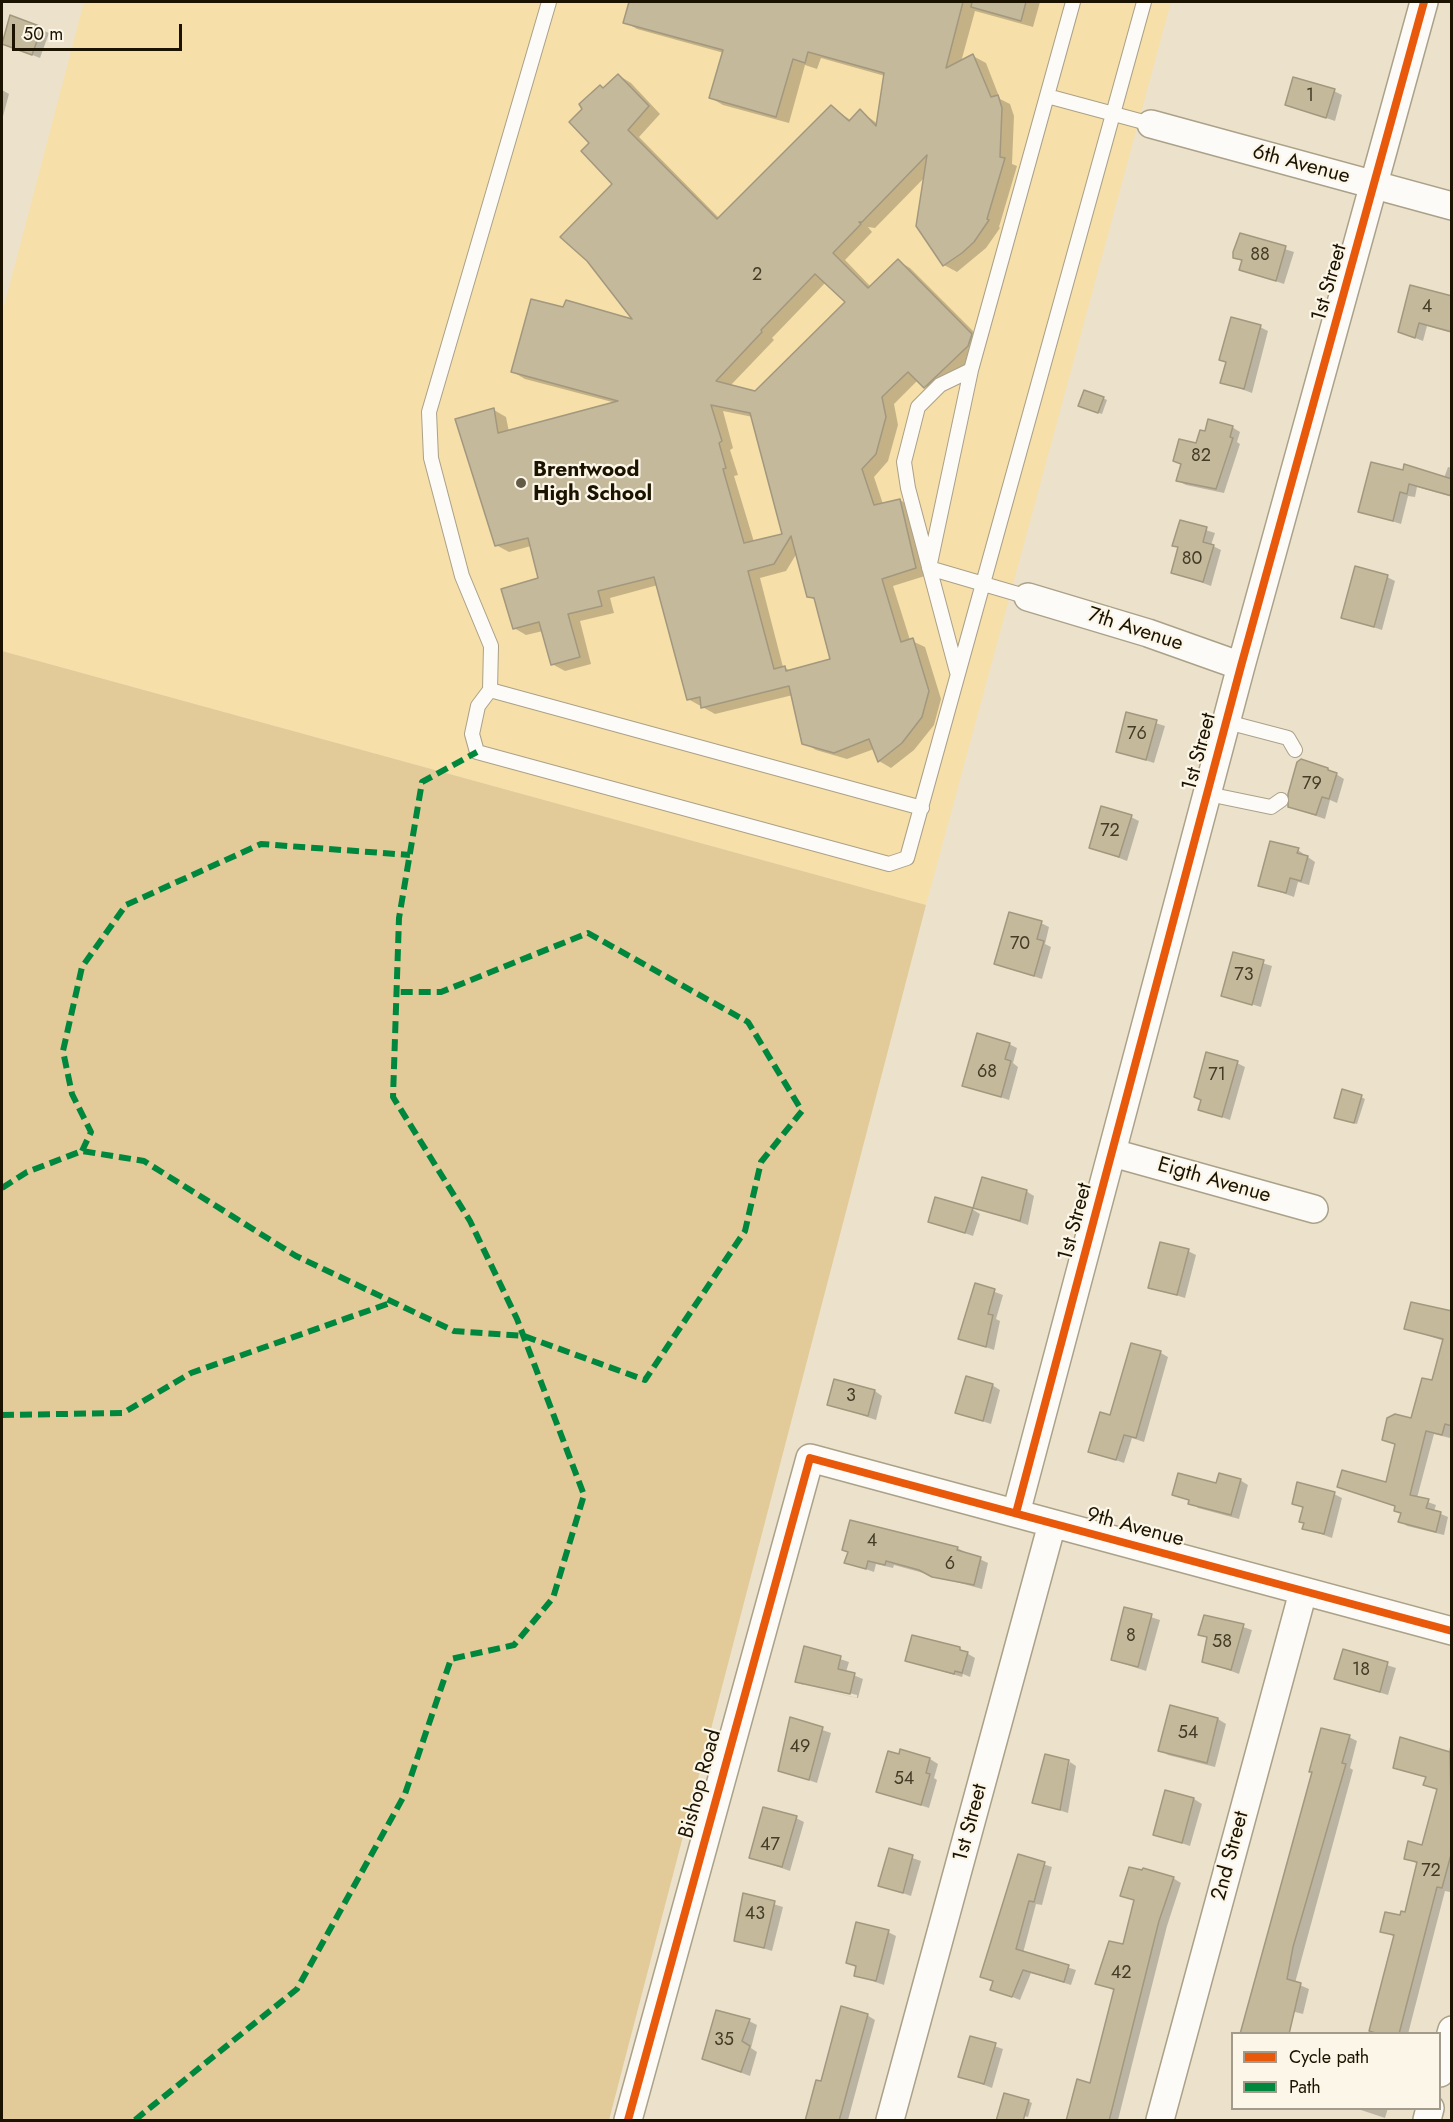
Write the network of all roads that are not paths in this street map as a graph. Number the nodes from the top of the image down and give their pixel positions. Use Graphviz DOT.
graph roads {
  1 [pos="549,2"];
  2 [pos="1073,2"];
  3 [pos="1144,2"];
  4 [pos="1424,2"];
  5 [pos="1047,96"];
  6 [pos="1113,114"];
  7 [pos="1151,124"];
  8 [pos="1376,185"];
  9 [pos="1452,206"];
  10 [pos="971,370"];
  11 [pos="929,568"];
  12 [pos="983,583"];
  13 [pos="1028,597"];
  14 [pos="1241,666"];
  15 [pos="958,674"];
  16 [pos="490,690"];
  17 [pos="1227,722"];
  18 [pos="1295,750"];
  19 [pos="1208,794"];
  20 [pos="1281,800"];
  21 [pos="922,808"];
  22 [pos="1113,1153"];
  23 [pos="1314,1209"];
  24 [pos="810,1458"];
  25 [pos="1016,1513"];
  26 [pos="1052,1524"];
  27 [pos="1303,1592"];
  28 [pos="1452,1631"];
  29 [pos="1452,2030"];
  30 [pos="1441,2069"];
  31 [pos="628,2121"];
  32 [pos="890,2121"];
  33 [pos="1160,2121"];
  1 -- 16 [label="lane"];
  2 -- 5 [label="lane"];
  3 -- 6 [label="lane"];
  4 -- 8 [label="street, 1st Street"];
  5 -- 6 [label="lane"];
  5 -- 10 [label="lane"];
  6 -- 7 [label="lane"];
  6 -- 12 [label="lane"];
  7 -- 8 [label="street, 6th Avenue"];
  8 -- 9 [label="street, 6th Avenue"];
  8 -- 14 [label="street, 1st Street"];
  10 -- 11 [label="lane"];
  10 -- 11 [label="lane"];
  11 -- 12 [label="lane"];
  11 -- 15 [label="lane"];
  12 -- 13 [label="lane"];
  12 -- 15 [label="lane"];
  13 -- 14 [label="street, 7th Avenue"];
  14 -- 17 [label="street, 1st Street"];
  15 -- 21 [label="lane"];
  16 -- 21 [label="lane"];
  16 -- 21 [label="lane"];
  17 -- 18 [label="lane"];
  17 -- 19 [label="street, 1st Street"];
  19 -- 20 [label="lane"];
  19 -- 22 [label="street, 1st Street"];
  22 -- 23 [label="street, Eigth Avenue"];
  22 -- 25 [label="street, 1st Street"];
  24 -- 25 [label="street, 9th Avenue"];
  24 -- 31 [label="street, Bishop Road"];
  25 -- 26 [label="street, 9th Avenue"];
  26 -- 27 [label="street, 9th Avenue"];
  26 -- 32 [label="street, 1st Street"];
  27 -- 28 [label="street, 9th Avenue"];
  27 -- 33 [label="street, 2nd Street"];
  29 -- 30 [label="street"];
}
